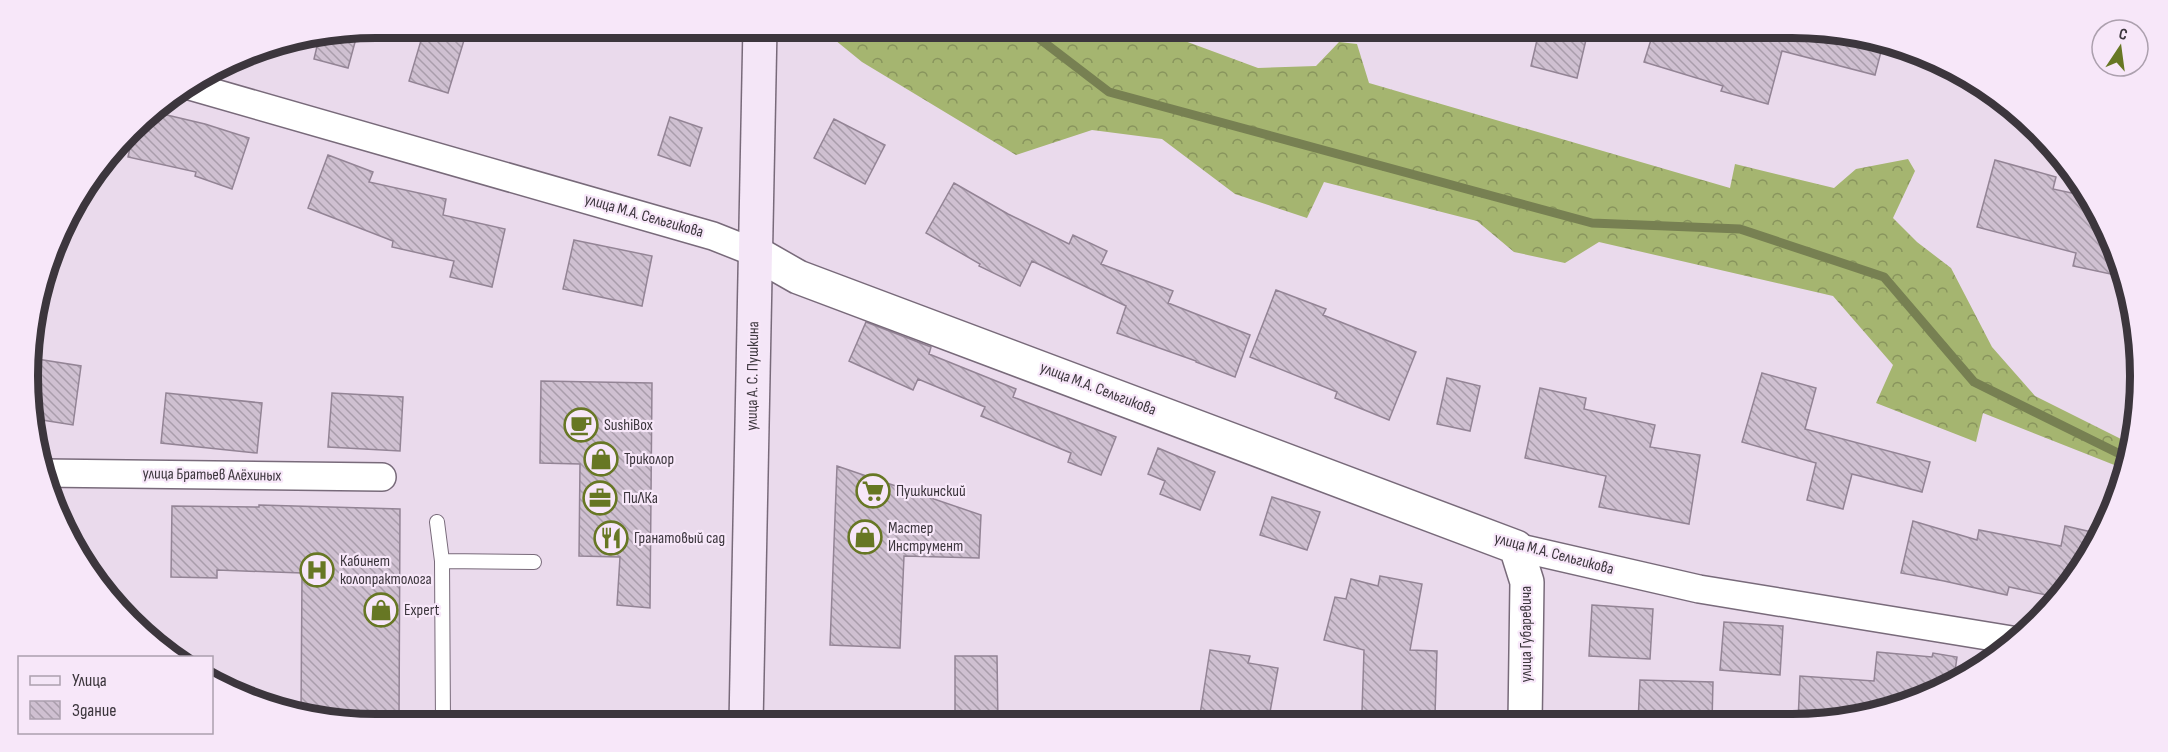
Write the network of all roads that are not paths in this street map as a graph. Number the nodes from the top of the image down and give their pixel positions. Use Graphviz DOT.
graph roads {
  1 [pos="760,38"];
  2 [pos="198,88"];
  3 [pos="756,253"];
  4 [pos="52,473"];
  5 [pos="382,477"];
  6 [pos="437,522"];
  7 [pos="1516,546"];
  8 [pos="442,561"];
  9 [pos="534,562"];
  10 [pos="2005,639"];
  11 [pos="444,714"];
  12 [pos="746,714"];
  13 [pos="1525,714"];
  1 -- 3 [label="main road, улица А. С. Пушкина"];
  2 -- 3 [label="street, улица М.А. Сельгикова"];
  3 -- 7 [label="street, улица М.А. Сельгикова"];
  3 -- 12 [label="main road, улица А. С. Пушкина"];
  4 -- 5 [label="street, улица Братьев Алёхиных"];
  6 -- 8 [label="lane"];
  7 -- 10 [label="street, улица М.А. Сельгикова"];
  7 -- 13 [label="street, улица Губаревича"];
  8 -- 9 [label="lane"];
  8 -- 11 [label="lane"];
}
